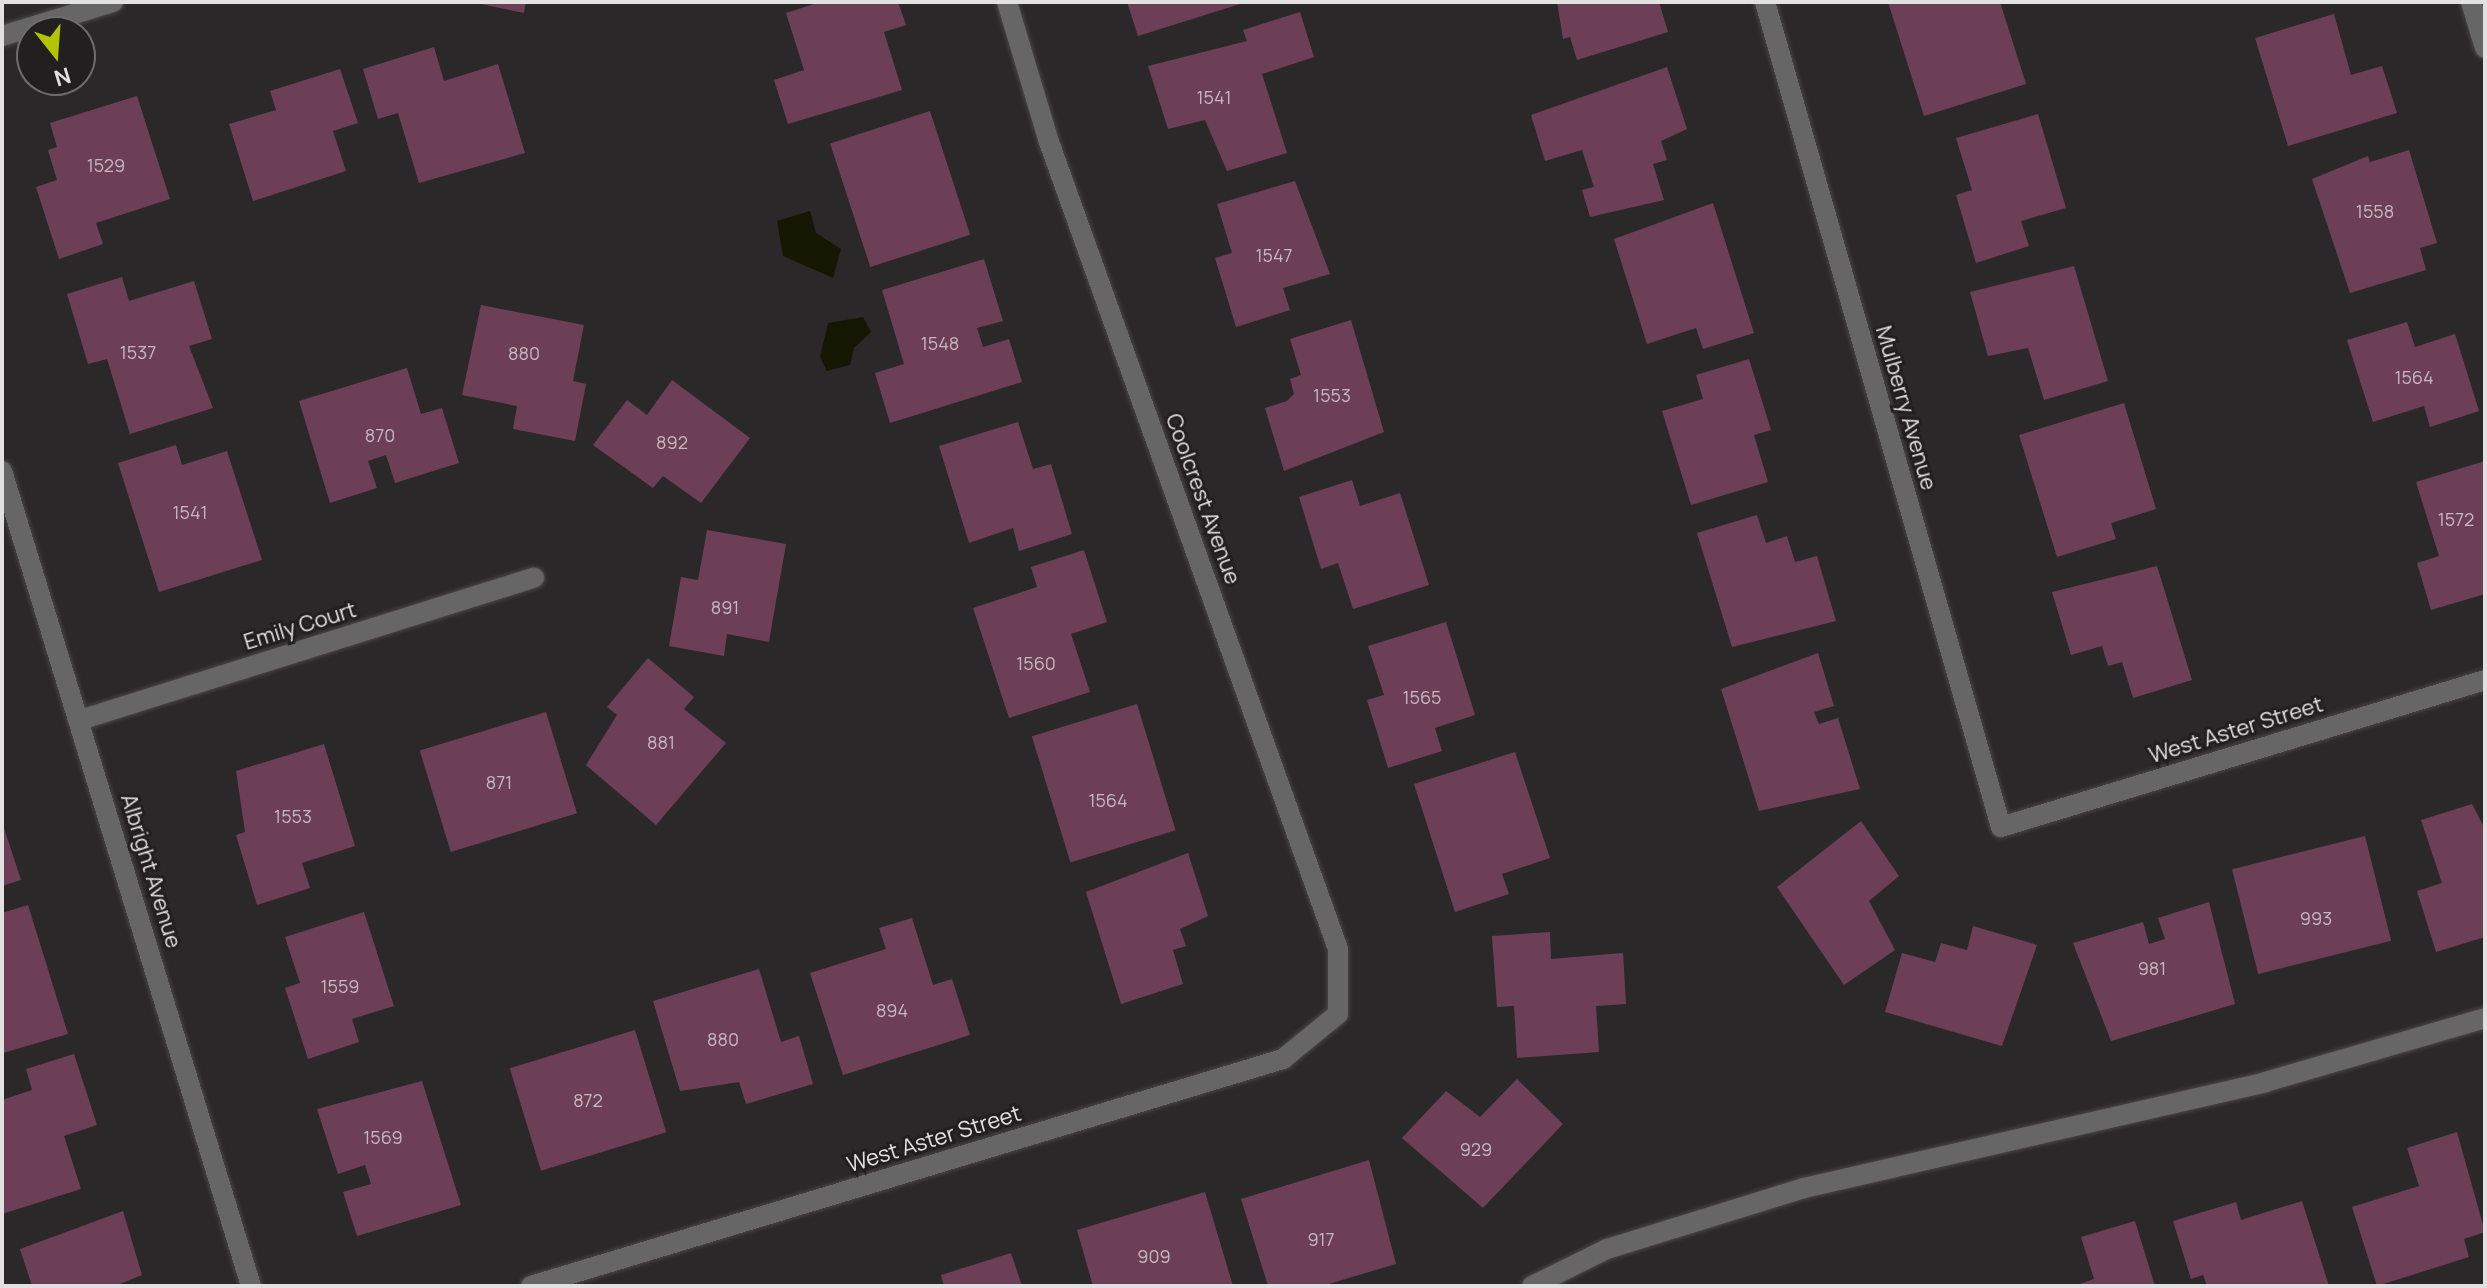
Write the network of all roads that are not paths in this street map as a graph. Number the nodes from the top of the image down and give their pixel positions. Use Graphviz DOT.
graph roads {
  1 [pos="113,2"];
  2 [pos="1007,2"];
  3 [pos="1765,2"];
  4 [pos="2471,2"];
  5 [pos="2,36"];
  6 [pos="2485,48"];
  7 [pos="2,471"];
  8 [pos="534,578"];
  9 [pos="2485,680"];
  10 [pos="80,720"];
  11 [pos="2001,827"];
  12 [pos="1338,1014"];
  13 [pos="2485,1018"];
  14 [pos="251,1286"];
  15 [pos="531,1286"];
  16 [pos="1532,1286"];
  1 -- 5 [label="street"];
  2 -- 12 [label="street, Coolcrest Avenue"];
  3 -- 11 [label="street, Mulberry Avenue"];
  4 -- 6 [label="street"];
  7 -- 10 [label="street, Albright Avenue"];
  8 -- 10 [label="street, Emily Court"];
  9 -- 11 [label="street, West Aster Street"];
  10 -- 14 [label="street, Albright Avenue"];
  12 -- 15 [label="street, West Aster Street"];
  13 -- 16 [label="street"];
}
